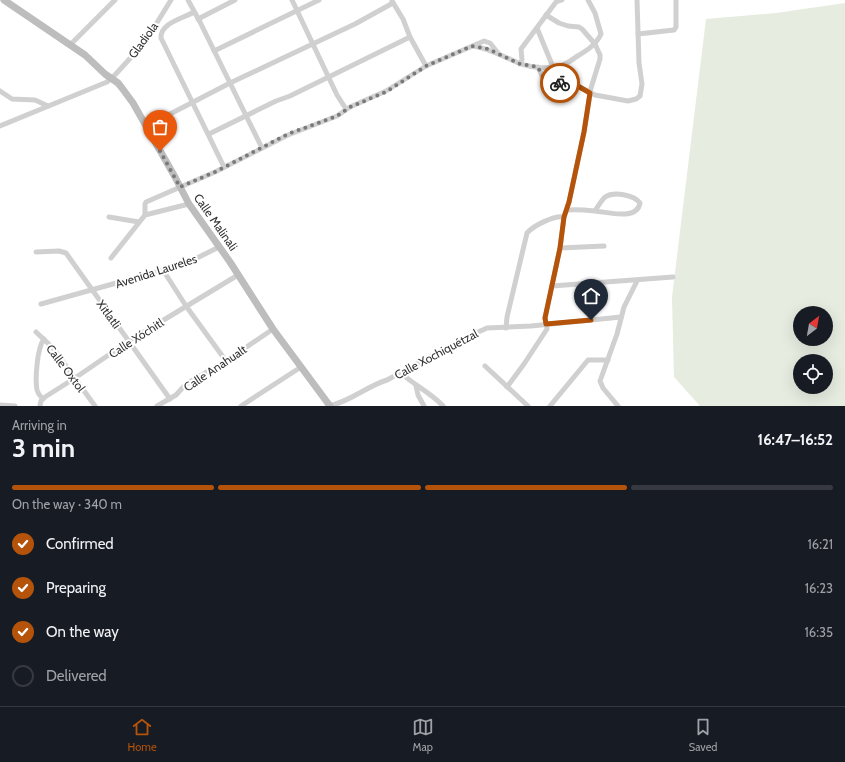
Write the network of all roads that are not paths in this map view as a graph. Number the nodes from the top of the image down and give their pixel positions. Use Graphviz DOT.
graph roads {
  1 [pos="4,0"];
  2 [pos="115,0"];
  3 [pos="171,0"];
  4 [pos="188,0"];
  5 [pos="235,0"];
  6 [pos="292,0"];
  7 [pos="319,0"];
  8 [pos="562,0"];
  9 [pos="588,0"];
  10 [pos="637,0"];
  11 [pos="676,0"];
  12 [pos="392,1"];
  13 [pos="555,1"];
  14 [pos="297,11"];
  15 [pos="194,12"];
  16 [pos="546,15"];
  17 [pos="198,19"];
  18 [pos="537,28"];
  19 [pos="152,30"];
  20 [pos="161,34"];
  21 [pos="638,34"];
  22 [pos="410,37"];
  23 [pos="313,44"];
  24 [pos="595,44"];
  25 [pos="70,45"];
  26 [pos="214,51"];
  27 [pos="520,64"];
  28 [pos="426,66"];
  29 [pos="538,67"];
  30 [pos="553,67"];
  31 [pos="328,76"];
  32 [pos="111,79"];
  33 [pos="230,83"];
  34 [pos="0,91"];
  35 [pos="590,93"];
  36 [pos="193,102"];
  37 [pos="48,106"];
  38 [pos="346,109"];
  39 [pos="246,116"];
  40 [pos="0,126"];
  41 [pos="145,126"];
  42 [pos="209,134"];
  43 [pos="262,148"];
  44 [pos="224,167"];
  45 [pos="180,187"];
  46 [pos="189,204"];
  47 [pos="567,210"];
  48 [pos="595,211"];
  49 [pos="145,215"];
  50 [pos="109,216"];
  51 [pos="564,217"];
  52 [pos="139,222"];
  53 [pos="604,246"];
  54 [pos="219,247"];
  55 [pos="560,248"];
  56 [pos="36,252"];
  57 [pos="111,258"];
  58 [pos="163,270"];
  59 [pos="238,275"];
  60 [pos="673,277"];
  61 [pos="637,281"];
  62 [pos="552,286"];
  63 [pos="92,291"];
  64 [pos="41,304"];
  65 [pos="186,306"];
  66 [pos="621,317"];
  67 [pos="546,324"];
  68 [pos="506,328"];
  69 [pos="274,329"];
  70 [pos="36,332"];
  71 [pos="44,339"];
  72 [pos="129,341"];
  73 [pos="226,360"];
  74 [pos="608,360"];
  75 [pos="485,366"];
  76 [pos="301,367"];
  77 [pos="401,373"];
  78 [pos="75,378"];
  79 [pos="416,386"];
  80 [pos="507,387"];
  81 [pos="42,398"];
  82 [pos="170,399"];
  83 [pos="0,405"];
  84 [pos="15,406"];
  85 [pos="40,406"];
  86 [pos="95,406"];
  87 [pos="157,406"];
  88 [pos="241,406"];
  89 [pos="329,406"];
  90 [pos="424,406"];
  91 [pos="443,406"];
  92 [pos="528,406"];
  93 [pos="550,406"];
  94 [pos="618,406"];
  1 -- 25 [label="street, Calle Malinali"];
  2 -- 25 [label="street"];
  3 -- 19 [label="street, Gladiola"];
  4 -- 15 [label="street"];
  5 -- 17 [label="street"];
  6 -- 14 [label="street"];
  7 -- 14 [label="street"];
  8 -- 13 [label="street"];
  9 -- 24 [label="street"];
  10 -- 21 [label="street"];
  11 -- 21 [label="street"];
  12 -- 22 [label="street"];
  12 -- 23 [label="street"];
  13 -- 16 [label="street"];
  14 -- 23 [label="street"];
  14 -- 26 [label="street"];
  15 -- 17 [label="street"];
  15 -- 20 [label="street"];
  16 -- 18 [label="street"];
  16 -- 24 [label="street"];
  17 -- 26 [label="street"];
  18 -- 27 [label="street"];
  18 -- 30 [label="street"];
  19 -- 20 [label="street"];
  19 -- 32 [label="street, Gladiola"];
  20 -- 36 [label="street"];
  21 -- 35 [label="street"];
  22 -- 28 [label="street"];
  22 -- 31 [label="street"];
  23 -- 31 [label="street"];
  23 -- 33 [label="street"];
  24 -- 30 [label="street"];
  24 -- 35 [label="street"];
  25 -- 32 [label="street, Calle Malinali"];
  26 -- 33 [label="street"];
  27 -- 28 [label="street"];
  27 -- 29 [label="street"];
  28 -- 38 [label="street"];
  29 -- 30 [label="street"];
  29 -- 35 [label="street"];
  31 -- 38 [label="street"];
  31 -- 39 [label="street"];
  32 -- 37 [label="street"];
  32 -- 41 [label="street, Calle Malinali"];
  33 -- 36 [label="street"];
  33 -- 39 [label="street"];
  34 -- 37 [label="street"];
  35 -- 47 [label="street"];
  36 -- 41 [label="street"];
  36 -- 42 [label="street"];
  37 -- 40 [label="street"];
  38 -- 43 [label="street"];
  39 -- 42 [label="street"];
  39 -- 43 [label="street"];
  41 -- 45 [label="street, Calle Malinali"];
  42 -- 44 [label="street"];
  43 -- 44 [label="street"];
  44 -- 45 [label="street"];
  45 -- 46 [label="street, Calle Malinali"];
  45 -- 49 [label="street"];
  46 -- 49 [label="street"];
  46 -- 54 [label="street, Calle Malinali"];
  47 -- 48 [label="street"];
  47 -- 51 [label="street"];
  48 -- 48 [label="street"];
  49 -- 52 [label="street"];
  50 -- 52 [label="street"];
  51 -- 55 [label="street"];
  51 -- 68 [label="street"];
  52 -- 57 [label="street"];
  53 -- 55 [label="street"];
  54 -- 58 [label="street, Avenida Laureles"];
  54 -- 59 [label="street, Calle Malinali"];
  55 -- 62 [label="street"];
  56 -- 63 [label="street, Xitlatli"];
  58 -- 63 [label="street, Avenida Laureles"];
  58 -- 65 [label="street"];
  59 -- 65 [label="street, Calle Xóchitl"];
  59 -- 69 [label="street, Calle Malinali"];
  60 -- 61 [label="street"];
  61 -- 62 [label="street"];
  61 -- 66 [label="street"];
  62 -- 67 [label="street"];
  63 -- 64 [label="street, Avenida Laureles"];
  63 -- 72 [label="street, Xitlatli"];
  65 -- 72 [label="street, Calle Xóchitl"];
  65 -- 73 [label="street"];
  66 -- 67 [label="street, Calle Xochiquétzal"];
  66 -- 74 [label="street"];
  67 -- 68 [label="street, Calle Xochiquétzal"];
  67 -- 80 [label="street"];
  68 -- 77 [label="street, Calle Xochiquétzal"];
  69 -- 73 [label="street, Calle Anahualt"];
  69 -- 76 [label="street, Calle Malinali"];
  70 -- 71 [label="street, Calle Oxtol"];
  71 -- 78 [label="street, Calle Oxtol"];
  71 -- 81 [label="street"];
  72 -- 78 [label="street, Calle Xóchitl"];
  72 -- 82 [label="street, Xitlatli"];
  73 -- 82 [label="street, Calle Anahualt"];
  74 -- 93 [label="street"];
  74 -- 94 [label="street"];
  75 -- 80 [label="street"];
  76 -- 88 [label="street"];
  76 -- 89 [label="street, Calle Malinali"];
  77 -- 79 [label="street"];
  77 -- 89 [label="street, Calle Xochiquétzal"];
  78 -- 81 [label="street, Calle Xóchitl"];
  78 -- 86 [label="street, Calle Oxtol"];
  79 -- 90 [label="street"];
  79 -- 91 [label="street"];
  80 -- 92 [label="street"];
  81 -- 85 [label="street"];
  82 -- 87 [label="street, Calle Anahualt"];
  83 -- 84 [label="street"];
}
